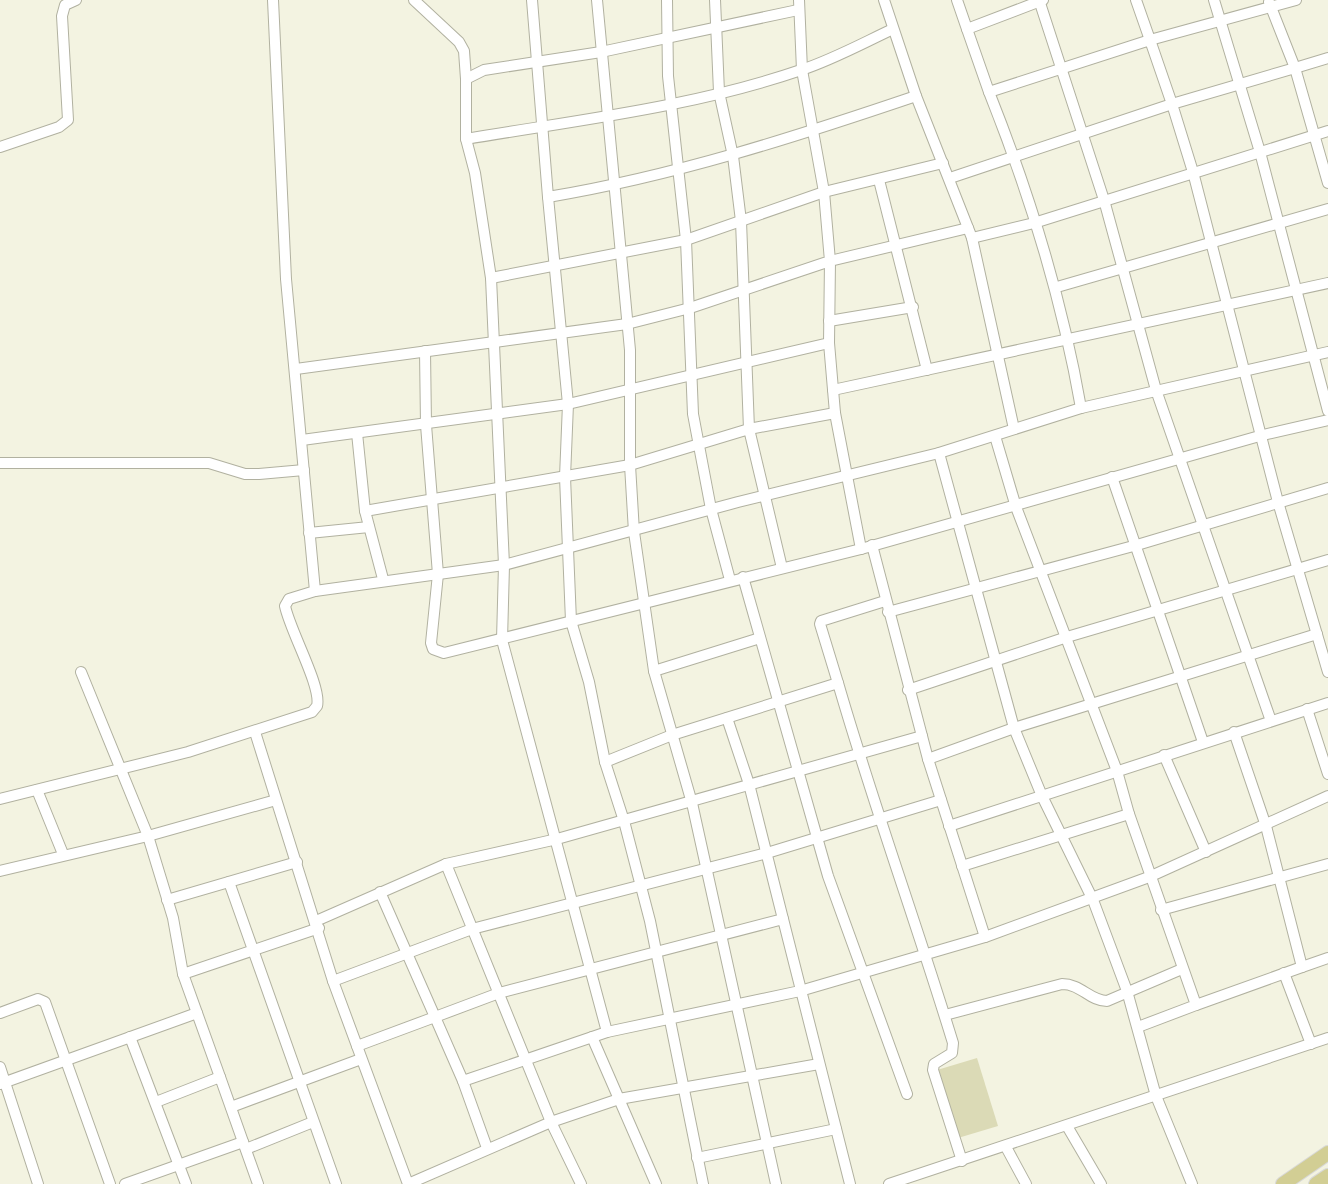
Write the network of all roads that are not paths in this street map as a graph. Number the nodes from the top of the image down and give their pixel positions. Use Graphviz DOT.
graph roads {
  1 [pos="76,0"];
  2 [pos="273,0"];
  3 [pos="414,0"];
  4 [pos="532,0"];
  5 [pos="597,0"];
  6 [pos="667,0"];
  7 [pos="715,0"];
  8 [pos="884,0"];
  9 [pos="957,0"];
  10 [pos="1041,0"];
  11 [pos="1136,0"];
  12 [pos="1214,0"];
  13 [pos="1296,0"];
  14 [pos="1269,3"];
  15 [pos="799,5"];
  16 [pos="1220,20"];
  17 [pos="714,26"];
  18 [pos="894,29"];
  19 [pos="967,29"];
  20 [pos="668,37"];
  21 [pos="1150,40"];
  22 [pos="601,52"];
  23 [pos="1328,58"];
  24 [pos="536,63"];
  25 [pos="1295,68"];
  26 [pos="1060,69"];
  27 [pos="802,70"];
  28 [pos="466,79"];
  29 [pos="1240,85"];
  30 [pos="719,92"];
  31 [pos="989,92"];
  32 [pos="916,96"];
  33 [pos="669,104"];
  34 [pos="1172,104"];
  35 [pos="606,117"];
  36 [pos="542,127"];
  37 [pos="812,131"];
  38 [pos="1328,131"];
  39 [pos="1081,134"];
  40 [pos="1314,134"];
  41 [pos="466,139"];
  42 [pos="0,147"];
  43 [pos="1260,152"];
  44 [pos="733,156"];
  45 [pos="1015,157"];
  46 [pos="943,163"];
  47 [pos="680,170"];
  48 [pos="1193,172"];
  49 [pos="950,178"];
  50 [pos="878,180"];
  51 [pos="1328,183"];
  52 [pos="613,186"];
  53 [pos="824,192"];
  54 [pos="548,197"];
  55 [pos="1104,200"];
  56 [pos="1328,209"];
  57 [pos="741,221"];
  58 [pos="1034,223"];
  59 [pos="1278,225"];
  60 [pos="970,233"];
  61 [pos="687,240"];
  62 [pos="1210,243"];
  63 [pos="897,245"];
  64 [pos="620,254"];
  65 [pos="830,261"];
  66 [pos="556,266"];
  67 [pos="1123,269"];
  68 [pos="491,278"];
  69 [pos="1328,283"];
  70 [pos="1057,287"];
  71 [pos="743,290"];
  72 [pos="1296,291"];
  73 [pos="1229,306"];
  74 [pos="913,307"];
  75 [pos="690,308"];
  76 [pos="829,321"];
  77 [pos="627,324"];
  78 [pos="1139,325"];
  79 [pos="563,334"];
  80 [pos="1069,340"];
  81 [pos="495,342"];
  82 [pos="829,343"];
  83 [pos="425,351"];
  84 [pos="1328,352"];
  85 [pos="996,355"];
  86 [pos="1313,356"];
  87 [pos="745,363"];
  88 [pos="296,369"];
  89 [pos="927,370"];
  90 [pos="1246,371"];
  91 [pos="690,377"];
  92 [pos="629,390"];
  93 [pos="833,390"];
  94 [pos="1156,390"];
  95 [pos="568,404"];
  96 [pos="1081,408"];
  97 [pos="1328,411"];
  98 [pos="497,413"];
  99 [pos="835,413"];
  100 [pos="1328,420"];
  101 [pos="426,425"];
  102 [pos="749,429"];
  103 [pos="1014,429"];
  104 [pos="357,433"];
  105 [pos="1263,435"];
  106 [pos="995,436"];
  107 [pos="302,440"];
  108 [pos="697,445"];
  109 [pos="939,453"];
  110 [pos="1180,458"];
  111 [pos="0,463"];
  112 [pos="630,465"];
  113 [pos="304,470"];
  114 [pos="848,475"];
  115 [pos="565,477"];
  116 [pos="1112,477"];
  117 [pos="499,488"];
  118 [pos="1328,488"];
  119 [pos="764,495"];
  120 [pos="431,500"];
  121 [pos="1278,502"];
  122 [pos="1016,507"];
  123 [pos="711,509"];
  124 [pos="365,511"];
  125 [pos="1204,522"];
  126 [pos="956,523"];
  127 [pos="369,527"];
  128 [pos="634,531"];
  129 [pos="309,533"];
  130 [pos="872,545"];
  131 [pos="1137,545"];
  132 [pos="568,549"];
  133 [pos="861,549"];
  134 [pos="1328,560"];
  135 [pos="504,565"];
  136 [pos="782,568"];
  137 [pos="1041,569"];
  138 [pos="1297,569"];
  139 [pos="438,574"];
  140 [pos="743,577"];
  141 [pos="383,579"];
  142 [pos="730,580"];
  143 [pos="976,588"];
  144 [pos="1225,589"];
  145 [pos="315,591"];
  146 [pos="645,600"];
  147 [pos="887,607"];
  148 [pos="1160,611"];
  149 [pos="571,621"];
  150 [pos="1317,634"];
  151 [pos="1067,637"];
  152 [pos="760,638"];
  153 [pos="502,640"];
  154 [pos="1247,654"];
  155 [pos="998,661"];
  156 [pos="653,671"];
  157 [pos="81,672"];
  158 [pos="1328,672"];
  159 [pos="1182,676"];
  160 [pos="838,683"];
  161 [pos="908,690"];
  162 [pos="779,701"];
  163 [pos="1328,703"];
  164 [pos="1091,704"];
  165 [pos="1307,709"];
  166 [pos="727,718"];
  167 [pos="1271,720"];
  168 [pos="1014,728"];
  169 [pos="255,732"];
  170 [pos="1234,732"];
  171 [pos="672,735"];
  172 [pos="922,736"];
  173 [pos="1203,742"];
  174 [pos="859,754"];
  175 [pos="1164,755"];
  176 [pos="928,759"];
  177 [pos="605,762"];
  178 [pos="797,770"];
  179 [pos="120,771"];
  180 [pos="1117,771"];
  181 [pos="1328,774"];
  182 [pos="749,785"];
  183 [pos="37,790"];
  184 [pos="1042,796"];
  185 [pos="1328,796"];
  186 [pos="0,799"];
  187 [pos="276,800"];
  188 [pos="941,800"];
  189 [pos="692,803"];
  190 [pos="1129,814"];
  191 [pos="880,820"];
  192 [pos="624,821"];
  193 [pos="949,826"];
  194 [pos="1266,826"];
  195 [pos="1061,835"];
  196 [pos="148,836"];
  197 [pos="817,837"];
  198 [pos="557,839"];
  199 [pos="1206,852"];
  200 [pos="767,853"];
  201 [pos="63,854"];
  202 [pos="297,862"];
  203 [pos="446,864"];
  204 [pos="1328,864"];
  205 [pos="961,866"];
  206 [pos="707,868"];
  207 [pos="0,871"];
  208 [pos="1279,875"];
  209 [pos="1149,877"];
  210 [pos="229,882"];
  211 [pos="640,883"];
  212 [pos="380,892"];
  213 [pos="167,900"];
  214 [pos="1093,900"];
  215 [pos="573,902"];
  216 [pos="1161,910"];
  217 [pos="783,919"];
  218 [pos="317,924"];
  219 [pos="472,929"];
  220 [pos="723,936"];
  221 [pos="985,937"];
  222 [pos="252,951"];
  223 [pos="405,953"];
  224 [pos="656,954"];
  225 [pos="925,955"];
  226 [pos="1328,958"];
  227 [pos="1302,967"];
  228 [pos="588,968"];
  229 [pos="1182,969"];
  230 [pos="861,973"];
  231 [pos="1284,973"];
  232 [pos="183,974"];
  233 [pos="333,981"];
  234 [pos="800,990"];
  235 [pos="1127,991"];
  236 [pos="499,993"];
  237 [pos="1196,1004"];
  238 [pos="737,1006"];
  239 [pos="0,1013"];
  240 [pos="197,1013"];
  241 [pos="944,1015"];
  242 [pos="435,1017"];
  243 [pos="669,1021"];
  244 [pos="1138,1027"];
  245 [pos="607,1032"];
  246 [pos="130,1037"];
  247 [pos="592,1037"];
  248 [pos="1328,1038"];
  249 [pos="1311,1044"];
  250 [pos="357,1046"];
  251 [pos="526,1058"];
  252 [pos="361,1059"];
  253 [pos="68,1061"];
  254 [pos="819,1064"];
  255 [pos="0,1067"];
  256 [pos="220,1077"];
  257 [pos="752,1077"];
  258 [pos="297,1081"];
  259 [pos="463,1081"];
  260 [pos="3,1083"];
  261 [pos="683,1087"];
  262 [pos="907,1094"];
  263 [pos="1156,1096"];
  264 [pos="619,1099"];
  265 [pos="156,1102"];
  266 [pos="231,1107"];
  267 [pos="313,1122"];
  268 [pos="551,1122"];
  269 [pos="1067,1126"];
  270 [pos="836,1129"];
  271 [pos="244,1145"];
  272 [pos="765,1145"];
  273 [pos="1006,1147"];
  274 [pos="486,1148"];
  275 [pos="1328,1153"];
  276 [pos="697,1158"];
  277 [pos="962,1161"];
  278 [pos="178,1164"];
  279 [pos="1328,1176"];
  280 [pos="38,1184"];
  281 [pos="110,1184"];
  282 [pos="125,1184"];
  283 [pos="186,1184"];
  284 [pos="258,1184"];
  285 [pos="335,1184"];
  286 [pos="408,1184"];
  287 [pos="581,1184"];
  288 [pos="656,1184"];
  289 [pos="703,1184"];
  290 [pos="776,1184"];
  291 [pos="850,1184"];
  292 [pos="889,1184"];
  293 [pos="1026,1184"];
  294 [pos="1101,1184"];
  295 [pos="1192,1184"];
  296 [pos="1283,1184"];
  297 [pos="1316,1184"];
  1 -- 42 [label="street"];
  2 -- 88 [label="street"];
  3 -- 28 [label="street"];
  4 -- 24 [label="street"];
  5 -- 22 [label="street"];
  6 -- 20 [label="street"];
  7 -- 17 [label="street"];
  8 -- 18 [label="street"];
  9 -- 19 [label="street"];
  10 -- 19 [label="street"];
  10 -- 26 [label="street"];
  11 -- 21 [label="street"];
  12 -- 16 [label="street"];
  13 -- 14 [label="street"];
  14 -- 16 [label="street"];
  14 -- 25 [label="street"];
  15 -- 17 [label="street"];
  15 -- 27 [label="street"];
  16 -- 21 [label="street"];
  16 -- 29 [label="street"];
  17 -- 20 [label="street"];
  17 -- 30 [label="street"];
  18 -- 27 [label="street"];
  18 -- 32 [label="street"];
  19 -- 31 [label="street"];
  20 -- 22 [label="street"];
  20 -- 33 [label="street"];
  21 -- 26 [label="street"];
  21 -- 34 [label="street"];
  22 -- 24 [label="street"];
  22 -- 35 [label="street"];
  23 -- 25 [label="street"];
  24 -- 28 [label="street"];
  24 -- 36 [label="street"];
  25 -- 29 [label="street"];
  25 -- 40 [label="street"];
  26 -- 31 [label="street"];
  26 -- 39 [label="street"];
  27 -- 30 [label="street"];
  27 -- 37 [label="street"];
  28 -- 41 [label="street"];
  29 -- 34 [label="street"];
  29 -- 43 [label="street"];
  30 -- 33 [label="street"];
  30 -- 44 [label="street"];
  31 -- 45 [label="street"];
  32 -- 37 [label="street"];
  32 -- 46 [label="street"];
  33 -- 35 [label="street"];
  33 -- 47 [label="street"];
  34 -- 39 [label="street"];
  34 -- 48 [label="street"];
  35 -- 36 [label="street"];
  35 -- 52 [label="street"];
  36 -- 41 [label="street"];
  36 -- 54 [label="street"];
  37 -- 44 [label="street"];
  37 -- 53 [label="street"];
  38 -- 40 [label="street"];
  39 -- 45 [label="street"];
  39 -- 55 [label="street"];
  40 -- 43 [label="street"];
  40 -- 51 [label="street"];
  41 -- 68 [label="street"];
  43 -- 48 [label="street"];
  43 -- 59 [label="street"];
  44 -- 47 [label="street"];
  44 -- 57 [label="street"];
  45 -- 49 [label="street"];
  45 -- 58 [label="street"];
  46 -- 49 [label="street"];
  46 -- 50 [label="street"];
  47 -- 52 [label="street"];
  47 -- 61 [label="street"];
  48 -- 55 [label="street"];
  48 -- 62 [label="street"];
  49 -- 60 [label="street"];
  50 -- 53 [label="street"];
  50 -- 63 [label="street"];
  52 -- 54 [label="street"];
  52 -- 64 [label="street"];
  53 -- 57 [label="street"];
  53 -- 65 [label="street"];
  54 -- 66 [label="street"];
  55 -- 58 [label="street"];
  55 -- 67 [label="street"];
  56 -- 59 [label="street"];
  57 -- 61 [label="street"];
  57 -- 71 [label="street"];
  58 -- 60 [label="street"];
  58 -- 70 [label="street"];
  59 -- 62 [label="street"];
  59 -- 72 [label="street"];
  60 -- 63 [label="street"];
  60 -- 85 [label="street"];
  61 -- 64 [label="street"];
  61 -- 75 [label="street"];
  62 -- 67 [label="street"];
  62 -- 73 [label="street"];
  63 -- 65 [label="street"];
  63 -- 74 [label="street"];
  64 -- 66 [label="street"];
  64 -- 77 [label="street"];
  65 -- 71 [label="street"];
  65 -- 76 [label="street"];
  66 -- 68 [label="street"];
  66 -- 79 [label="street"];
  67 -- 70 [label="street"];
  67 -- 78 [label="street"];
  68 -- 81 [label="street"];
  69 -- 72 [label="street"];
  70 -- 80 [label="street"];
  71 -- 75 [label="street"];
  71 -- 87 [label="street"];
  72 -- 73 [label="street"];
  72 -- 86 [label="street"];
  73 -- 78 [label="street"];
  73 -- 90 [label="street"];
  74 -- 76 [label="street"];
  74 -- 89 [label="street"];
  75 -- 77 [label="street"];
  75 -- 91 [label="street"];
  76 -- 82 [label="street"];
  77 -- 79 [label="street"];
  77 -- 92 [label="street"];
  78 -- 80 [label="street"];
  78 -- 94 [label="street"];
  79 -- 81 [label="street"];
  79 -- 95 [label="street"];
  80 -- 85 [label="street"];
  80 -- 96 [label="street"];
  81 -- 83 [label="street"];
  81 -- 98 [label="street"];
  82 -- 87 [label="street"];
  82 -- 93 [label="street"];
  83 -- 88 [label="street"];
  83 -- 101 [label="street"];
  84 -- 86 [label="street"];
  85 -- 89 [label="street"];
  85 -- 103 [label="street"];
  86 -- 90 [label="street"];
  86 -- 97 [label="street"];
  87 -- 91 [label="street"];
  87 -- 102 [label="street"];
  88 -- 107 [label="street"];
  89 -- 93 [label="street"];
  90 -- 94 [label="street"];
  90 -- 105 [label="street"];
  91 -- 92 [label="street"];
  91 -- 108 [label="street"];
  92 -- 95 [label="street"];
  92 -- 112 [label="street"];
  93 -- 99 [label="street"];
  94 -- 96 [label="street"];
  94 -- 110 [label="street"];
  95 -- 98 [label="street"];
  95 -- 115 [label="street"];
  96 -- 103 [label="street"];
  98 -- 101 [label="street"];
  98 -- 117 [label="street"];
  99 -- 102 [label="street"];
  99 -- 114 [label="street"];
  100 -- 105 [label="street"];
  101 -- 104 [label="street"];
  101 -- 120 [label="street"];
  102 -- 108 [label="street"];
  102 -- 119 [label="street"];
  103 -- 106 [label="street"];
  104 -- 107 [label="street"];
  104 -- 124 [label="street"];
  105 -- 110 [label="street"];
  105 -- 121 [label="street"];
  106 -- 109 [label="street"];
  106 -- 122 [label="street"];
  107 -- 113 [label="street"];
  108 -- 112 [label="street"];
  108 -- 123 [label="street"];
  109 -- 114 [label="street"];
  109 -- 126 [label="street"];
  110 -- 116 [label="street"];
  110 -- 125 [label="street"];
  111 -- 113 [label="street"];
  112 -- 115 [label="street"];
  112 -- 128 [label="street"];
  113 -- 129 [label="street"];
  114 -- 119 [label="street"];
  114 -- 133 [label="street"];
  115 -- 117 [label="street"];
  115 -- 132 [label="street"];
  116 -- 122 [label="street"];
  116 -- 131 [label="street"];
  117 -- 120 [label="street"];
  117 -- 135 [label="street"];
  118 -- 121 [label="street"];
  119 -- 123 [label="street"];
  119 -- 136 [label="street"];
  120 -- 124 [label="street"];
  120 -- 139 [label="street"];
  121 -- 125 [label="street"];
  121 -- 138 [label="street"];
  122 -- 126 [label="street"];
  122 -- 137 [label="street"];
  123 -- 128 [label="street"];
  123 -- 142 [label="street"];
  124 -- 127 [label="street"];
  125 -- 131 [label="street"];
  125 -- 144 [label="street"];
  126 -- 130 [label="street"];
  126 -- 143 [label="street"];
  127 -- 129 [label="street"];
  127 -- 141 [label="street"];
  128 -- 132 [label="street"];
  128 -- 146 [label="street"];
  129 -- 145 [label="street"];
  130 -- 133 [label="street"];
  130 -- 147 [label="street"];
  131 -- 137 [label="street"];
  131 -- 148 [label="street"];
  132 -- 135 [label="street"];
  132 -- 149 [label="street"];
  133 -- 136 [label="street"];
  134 -- 138 [label="street"];
  135 -- 139 [label="street"];
  135 -- 153 [label="street"];
  136 -- 140 [label="street"];
  137 -- 143 [label="street"];
  137 -- 151 [label="street"];
  138 -- 144 [label="street"];
  138 -- 150 [label="street"];
  139 -- 141 [label="street"];
  139 -- 153 [label="street"];
  140 -- 142 [label="street"];
  140 -- 152 [label="street"];
  141 -- 145 [label="street"];
  142 -- 146 [label="street"];
  143 -- 147 [label="street"];
  143 -- 155 [label="street"];
  144 -- 148 [label="street"];
  144 -- 154 [label="street"];
  145 -- 169 [label="street"];
  146 -- 149 [label="street"];
  146 -- 156 [label="street"];
  147 -- 160 [label="street"];
  147 -- 161 [label="street"];
  148 -- 151 [label="street"];
  148 -- 159 [label="street"];
  149 -- 153 [label="street"];
  149 -- 177 [label="street"];
  150 -- 154 [label="street"];
  150 -- 158 [label="street"];
  151 -- 155 [label="street"];
  151 -- 164 [label="street"];
  152 -- 156 [label="street"];
  152 -- 162 [label="street"];
  153 -- 198 [label="street"];
  154 -- 159 [label="street"];
  154 -- 167 [label="street"];
  155 -- 161 [label="street"];
  155 -- 168 [label="street"];
  156 -- 171 [label="street"];
  157 -- 179 [label="street"];
  159 -- 164 [label="street"];
  159 -- 173 [label="street"];
  160 -- 162 [label="street"];
  160 -- 174 [label="street"];
  161 -- 172 [label="street"];
  162 -- 166 [label="street"];
  162 -- 178 [label="street"];
  163 -- 165 [label="street"];
  164 -- 168 [label="street"];
  164 -- 180 [label="street"];
  165 -- 167 [label="street"];
  165 -- 181 [label="street"];
  166 -- 171 [label="street"];
  166 -- 182 [label="street"];
  167 -- 170 [label="street"];
  168 -- 176 [label="street"];
  168 -- 184 [label="street"];
  169 -- 179 [label="street"];
  169 -- 187 [label="street"];
  170 -- 173 [label="street"];
  170 -- 194 [label="street"];
  171 -- 177 [label="street"];
  171 -- 189 [label="street"];
  172 -- 174 [label="street"];
  172 -- 176 [label="street"];
  173 -- 175 [label="street"];
  174 -- 178 [label="street"];
  174 -- 191 [label="street"];
  175 -- 180 [label="street"];
  175 -- 199 [label="street"];
  176 -- 188 [label="street"];
  177 -- 192 [label="street"];
  178 -- 182 [label="street"];
  178 -- 197 [label="street"];
  179 -- 183 [label="street"];
  179 -- 196 [label="street"];
  180 -- 184 [label="street"];
  180 -- 190 [label="street"];
  182 -- 189 [label="street"];
  182 -- 200 [label="street"];
  183 -- 186 [label="street"];
  183 -- 201 [label="street"];
  184 -- 193 [label="street"];
  184 -- 195 [label="street"];
  185 -- 194 [label="street"];
  187 -- 196 [label="street"];
  187 -- 202 [label="street"];
  188 -- 191 [label="street"];
  188 -- 193 [label="street"];
  189 -- 192 [label="street"];
  189 -- 206 [label="street"];
  190 -- 195 [label="street"];
  190 -- 209 [label="street"];
  191 -- 197 [label="street"];
  191 -- 225 [label="street"];
  192 -- 198 [label="street"];
  192 -- 211 [label="street"];
  193 -- 205 [label="street"];
  194 -- 199 [label="street"];
  194 -- 208 [label="street"];
  195 -- 205 [label="street"];
  195 -- 214 [label="street"];
  196 -- 201 [label="street"];
  196 -- 213 [label="street"];
  197 -- 200 [label="street"];
  197 -- 230 [label="street"];
  198 -- 203 [label="street"];
  198 -- 215 [label="street"];
  199 -- 209 [label="street"];
  200 -- 206 [label="street"];
  200 -- 217 [label="street"];
  201 -- 207 [label="street"];
  202 -- 210 [label="street"];
  202 -- 218 [label="street"];
  203 -- 212 [label="street"];
  203 -- 219 [label="street"];
  204 -- 208 [label="street"];
  205 -- 221 [label="street"];
  206 -- 211 [label="street"];
  206 -- 220 [label="street"];
  208 -- 216 [label="street"];
  208 -- 227 [label="street"];
  209 -- 214 [label="street"];
  209 -- 216 [label="street"];
  210 -- 213 [label="street"];
  210 -- 222 [label="street"];
  211 -- 215 [label="street"];
  211 -- 224 [label="street"];
  212 -- 218 [label="street"];
  212 -- 223 [label="street"];
  213 -- 232 [label="street"];
  214 -- 221 [label="street"];
  214 -- 235 [label="street"];
  215 -- 219 [label="street"];
  215 -- 228 [label="street"];
  216 -- 229 [label="street"];
  217 -- 220 [label="street"];
  217 -- 234 [label="street"];
  218 -- 222 [label="street"];
  218 -- 233 [label="street"];
  219 -- 223 [label="street"];
  219 -- 236 [label="street"];
  220 -- 224 [label="street"];
  220 -- 238 [label="street"];
  221 -- 225 [label="street"];
  222 -- 232 [label="street"];
  222 -- 258 [label="street"];
  223 -- 233 [label="street"];
  223 -- 242 [label="street"];
  224 -- 228 [label="street"];
  224 -- 243 [label="street"];
  225 -- 230 [label="street"];
  225 -- 241 [label="street"];
  226 -- 227 [label="street"];
  227 -- 231 [label="street"];
  228 -- 236 [label="street"];
  228 -- 245 [label="street"];
  229 -- 235 [label="street"];
  229 -- 237 [label="street"];
  230 -- 234 [label="street"];
  230 -- 262 [label="street"];
  231 -- 237 [label="street"];
  231 -- 249 [label="street"];
  232 -- 240 [label="street"];
  233 -- 250 [label="street"];
  234 -- 238 [label="street"];
  234 -- 254 [label="street"];
  235 -- 241 [label="street"];
  235 -- 244 [label="street"];
  236 -- 242 [label="street"];
  236 -- 251 [label="street"];
  237 -- 244 [label="street"];
  238 -- 243 [label="street"];
  238 -- 257 [label="street"];
  239 -- 253 [label="street"];
  240 -- 246 [label="street"];
  240 -- 256 [label="street"];
  241 -- 277 [label="street"];
  242 -- 250 [label="street"];
  242 -- 259 [label="street"];
  243 -- 245 [label="street"];
  243 -- 261 [label="street"];
  244 -- 263 [label="street"];
  245 -- 247 [label="street"];
  246 -- 253 [label="street"];
  246 -- 265 [label="street"];
  247 -- 251 [label="street"];
  247 -- 264 [label="street"];
  248 -- 249 [label="street"];
  249 -- 263 [label="street"];
  250 -- 252 [label="street"];
  251 -- 259 [label="street"];
  251 -- 268 [label="street"];
  252 -- 258 [label="street"];
  252 -- 286 [label="street"];
  253 -- 260 [label="street"];
  253 -- 281 [label="street"];
  254 -- 257 [label="street"];
  254 -- 270 [label="street"];
  255 -- 260 [label="street"];
  256 -- 265 [label="street"];
  256 -- 266 [label="street"];
  257 -- 261 [label="street"];
  257 -- 272 [label="street"];
  258 -- 266 [label="street"];
  258 -- 267 [label="street"];
  259 -- 274 [label="street"];
  260 -- 280 [label="street"];
  261 -- 264 [label="street"];
  261 -- 276 [label="street"];
  263 -- 269 [label="street"];
  263 -- 295 [label="street"];
  264 -- 268 [label="street"];
  264 -- 288 [label="street"];
  265 -- 278 [label="street"];
  266 -- 271 [label="street"];
  267 -- 271 [label="street"];
  267 -- 285 [label="street"];
  268 -- 274 [label="street"];
  268 -- 287 [label="street"];
  269 -- 273 [label="street"];
  269 -- 294 [label="street"];
  270 -- 272 [label="street"];
  270 -- 291 [label="street"];
  271 -- 278 [label="street"];
  271 -- 284 [label="street"];
  272 -- 276 [label="street"];
  272 -- 290 [label="street"];
  273 -- 277 [label="street"];
  273 -- 293 [label="street"];
  274 -- 286 [label="street"];
  275 -- 296 [label="main road"];
  276 -- 289 [label="street"];
  277 -- 292 [label="street"];
  278 -- 282 [label="street"];
  278 -- 283 [label="street"];
  279 -- 297 [label="main road"];
}
